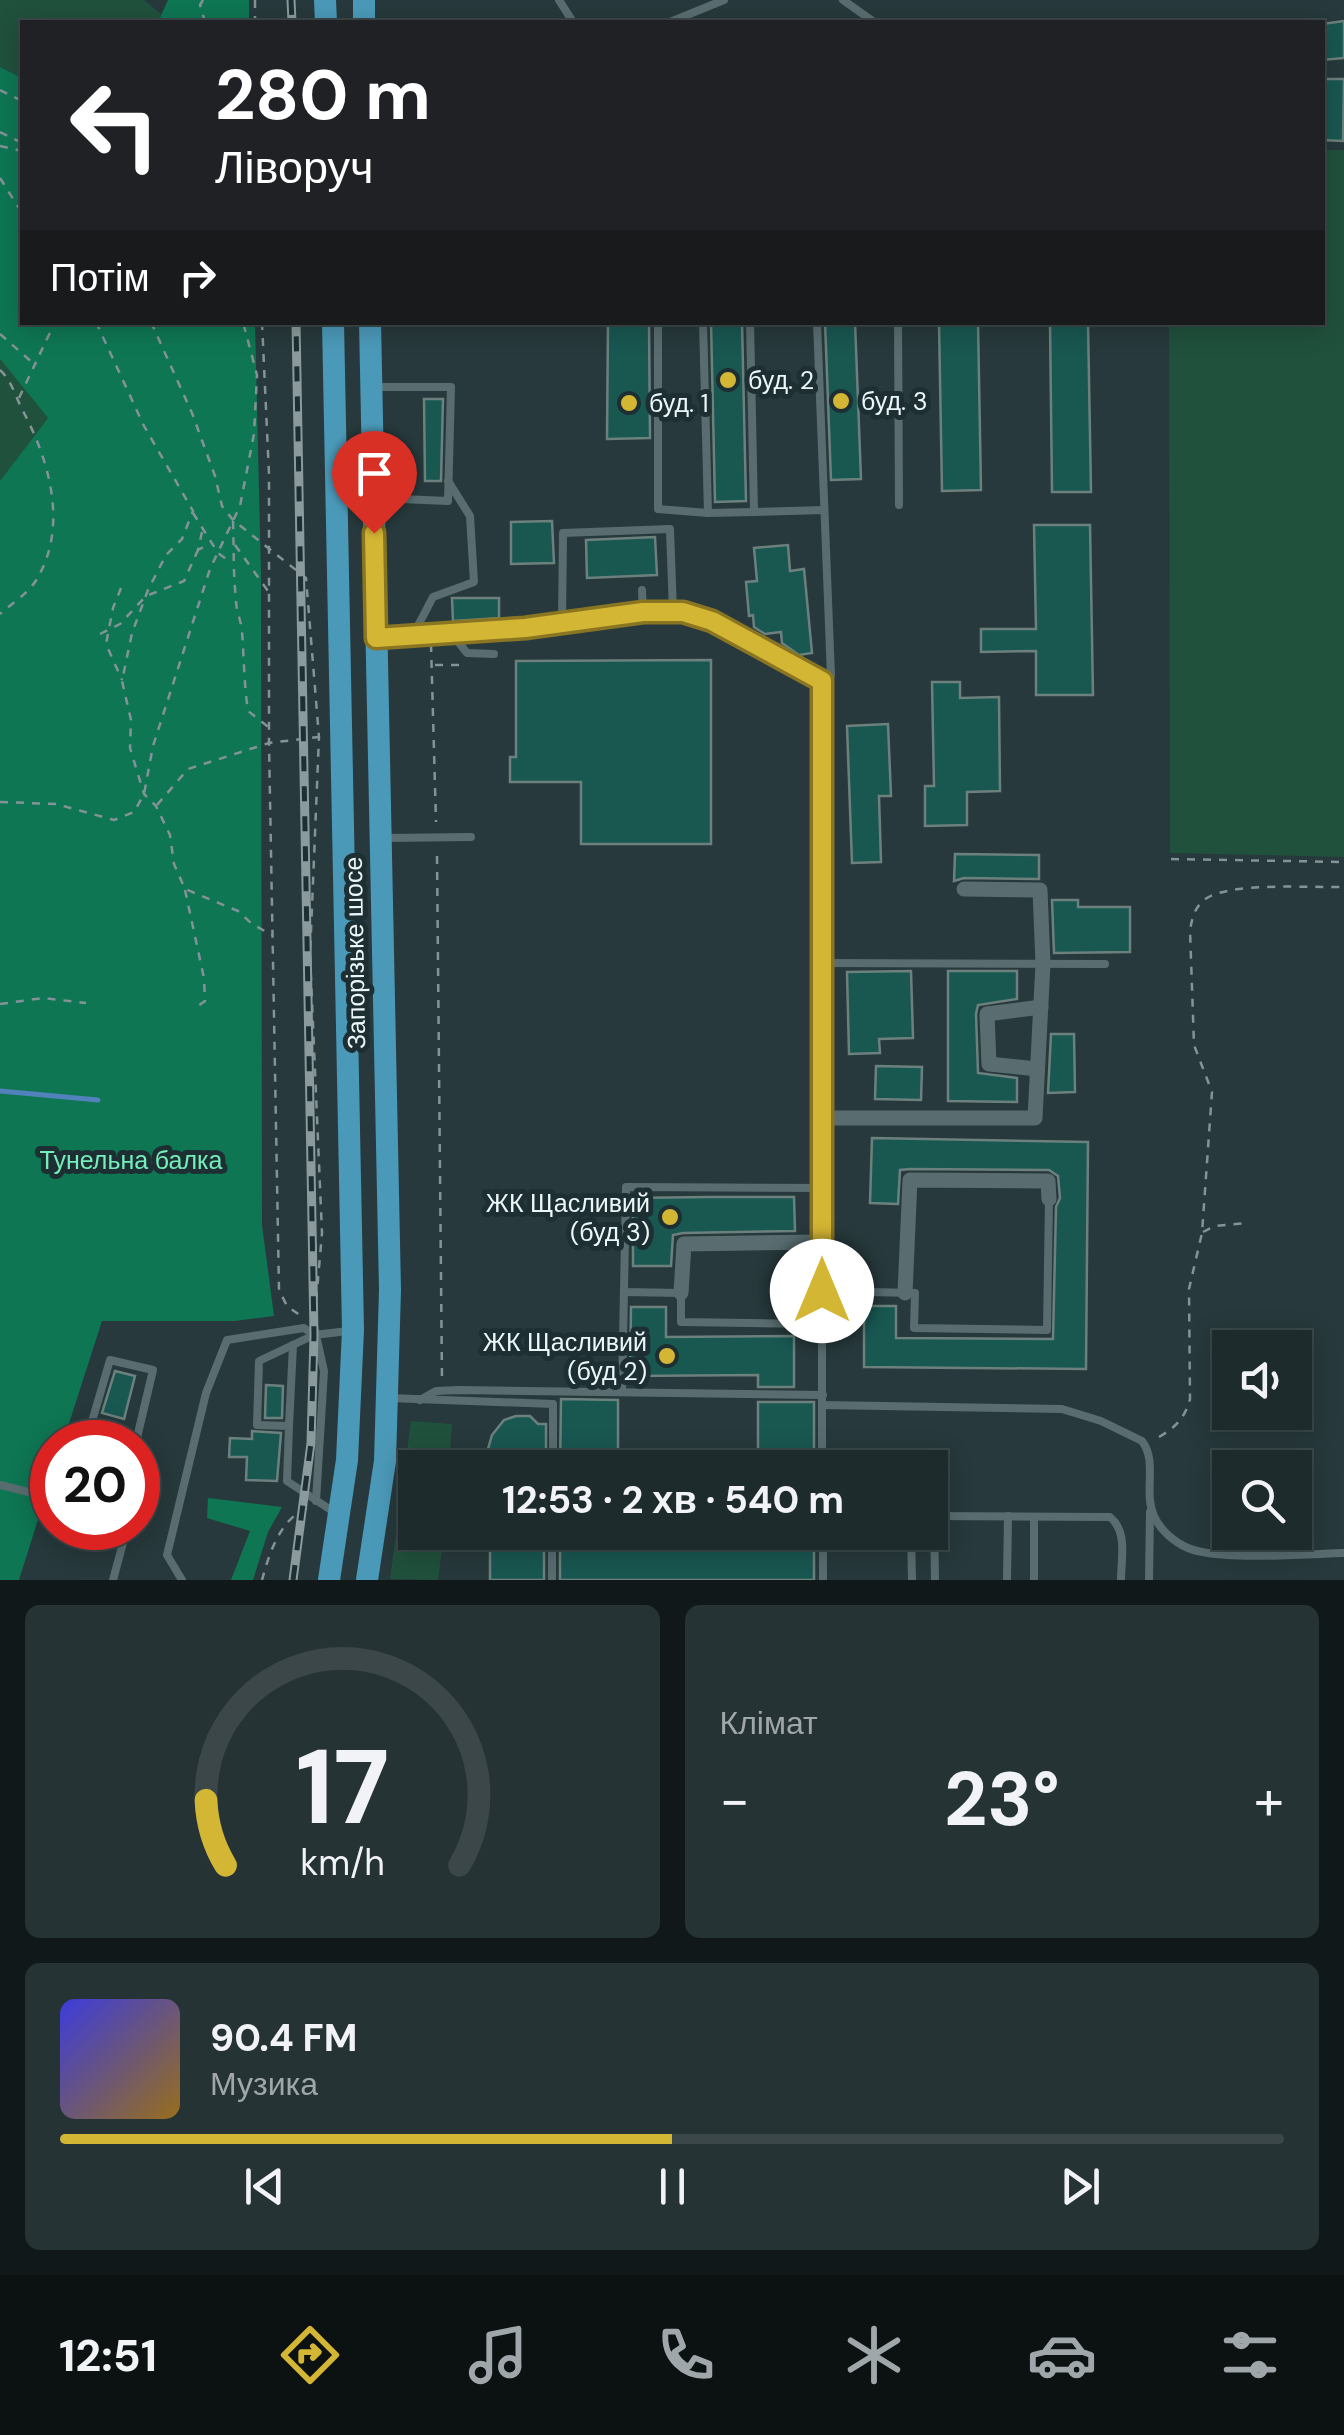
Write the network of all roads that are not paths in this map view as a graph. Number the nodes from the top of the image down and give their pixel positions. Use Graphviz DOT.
graph roads {
  1 [pos="724,0"];
  2 [pos="843,0"];
  3 [pos="696,12"];
  4 [pos="675,20"];
  5 [pos="699,20"];
  6 [pos="871,20"];
  7 [pos="333,325"];
  8 [pos="370,325"];
  9 [pos="658,325"];
  10 [pos="703,325"];
  11 [pos="750,325"];
  12 [pos="817,325"];
  13 [pos="898,325"];
  14 [pos="371,387"];
  15 [pos="448,481"];
  16 [pos="373,498"];
  17 [pos="899,505"];
  18 [pos="824,510"];
  19 [pos="754,512"];
  20 [pos="708,513"];
  21 [pos="642,590"];
  22 [pos="643,612"];
  23 [pos="673,612"];
  24 [pos="562,622"];
  25 [pos="452,634"];
  26 [pos="412,636"];
  27 [pos="376,638"];
  28 [pos="494,654"];
  29 [pos="822,681"];
  30 [pos="471,837"];
  31 [pos="380,838"];
  32 [pos="964,889"];
  33 [pos="824,963"];
  34 [pos="1043,964"];
  35 [pos="1105,964"];
  36 [pos="1041,1008"];
  37 [pos="1038,1069"];
  38 [pos="823,1118"];
  39 [pos="823,1188"];
  40 [pos="1049,1199"];
  41 [pos="822,1242"];
  42 [pos="822,1291"];
  43 [pos="624,1292"];
  44 [pos="906,1292"];
  45 [pos="681,1293"];
  46 [pos="822,1324"];
  47 [pos="353,1330"];
  48 [pos="315,1332"];
  49 [pos="294,1344"];
  50 [pos="622,1392"];
  51 [pos="389,1398"];
  52 [pos="420,1400"];
  53 [pos="823,1400"];
  54 [pos="92,1420"];
  55 [pos="141,1420"];
  56 [pos="289,1426"];
  57 [pos="553,1450"];
  58 [pos="822,1450"];
  59 [pos="0,1485"];
  60 [pos="30,1492"];
  61 [pos="316,1501"];
  62 [pos="1150,1502"];
  63 [pos="948,1516"];
  64 [pos="1008,1516"];
  65 [pos="340,1517"];
  66 [pos="1034,1517"];
  67 [pos="121,1550"];
  68 [pos="552,1550"];
  69 [pos="823,1550"];
  70 [pos="911,1550"];
  71 [pos="934,1550"];
  72 [pos="1344,1553"];
  73 [pos="112,1580"];
  74 [pos="182,1580"];
  75 [pos="330,1580"];
  76 [pos="367,1580"];
  77 [pos="552,1580"];
  78 [pos="823,1580"];
  79 [pos="912,1580"];
  80 [pos="935,1580"];
  81 [pos="1008,1580"];
  82 [pos="1034,1580"];
  83 [pos="1121,1580"];
  84 [pos="1149,1580"];
  1 -- 3 [label="lane"];
  2 -- 6 [label="lane"];
  3 -- 4 [label="lane"];
  3 -- 5 [label="lane"];
  7 -- 47 [label="main road, Запорізьке шосе"];
  8 -- 14 [label="main road, Запорізьке шосе"];
  9 -- 20 [label="lane"];
  10 -- 20 [label="lane"];
  11 -- 19 [label="lane"];
  12 -- 18 [label="lane"];
  13 -- 17 [label="lane"];
  14 -- 15 [label="lane"];
  14 -- 16 [label="main road, Запорізьке шосе"];
  15 -- 16 [label="lane"];
  15 -- 26 [label="lane"];
  16 -- 27 [label="main road, Запорізьке шосе"];
  18 -- 19 [label="lane"];
  18 -- 29 [label="lane"];
  19 -- 20 [label="lane"];
  21 -- 22 [label="lane"];
  22 -- 23 [label="lane"];
  22 -- 24 [label="lane"];
  23 -- 24 [label="lane"];
  23 -- 29 [label="lane"];
  24 -- 25 [label="lane"];
  25 -- 26 [label="lane"];
  25 -- 28 [label="lane"];
  26 -- 27 [label="lane"];
  27 -- 31 [label="main road, Запорізьке шосе"];
  29 -- 33 [label="lane"];
  30 -- 31 [label="lane"];
  31 -- 51 [label="main road, Запорізьке шосе"];
  32 -- 34 [label="street"];
  33 -- 34 [label="lane"];
  33 -- 38 [label="lane"];
  34 -- 35 [label="lane"];
  34 -- 36 [label="street"];
  36 -- 37 [label="street"];
  36 -- 37 [label="street"];
  37 -- 38 [label="street"];
  38 -- 39 [label="lane"];
  39 -- 41 [label="lane"];
  39 -- 43 [label="lane"];
  40 -- 44 [label="street"];
  40 -- 44 [label="lane"];
  41 -- 42 [label="lane"];
  41 -- 45 [label="street"];
  42 -- 44 [label="lane"];
  42 -- 46 [label="lane"];
  43 -- 45 [label="lane"];
  43 -- 50 [label="lane"];
  45 -- 46 [label="lane"];
  46 -- 53 [label="lane"];
  47 -- 48 [label="lane"];
  47 -- 65 [label="main road, Запорізьке шосе"];
  48 -- 49 [label="lane"];
  48 -- 61 [label="lane"];
  48 -- 74 [label="lane"];
  49 -- 56 [label="lane"];
  49 -- 56 [label="lane"];
  50 -- 52 [label="lane"];
  50 -- 53 [label="lane"];
  51 -- 52 [label="lane"];
  51 -- 76 [label="main road, Запорізьке шосе"];
  52 -- 57 [label="lane"];
  53 -- 58 [label="lane"];
  53 -- 62 [label="lane"];
  54 -- 55 [label="lane"];
  56 -- 61 [label="lane"];
  59 -- 60 [label="lane"];
  61 -- 65 [label="lane"];
  62 -- 72 [label="lane"];
  62 -- 84 [label="lane"];
  63 -- 64 [label="lane"];
  64 -- 66 [label="lane"];
  64 -- 81 [label="lane"];
  65 -- 75 [label="main road, Запорізьке шосе"];
  66 -- 82 [label="lane"];
  66 -- 83 [label="lane"];
  67 -- 73 [label="lane"];
  68 -- 77 [label="lane"];
  69 -- 78 [label="lane"];
  70 -- 79 [label="lane"];
  71 -- 80 [label="lane"];
}
